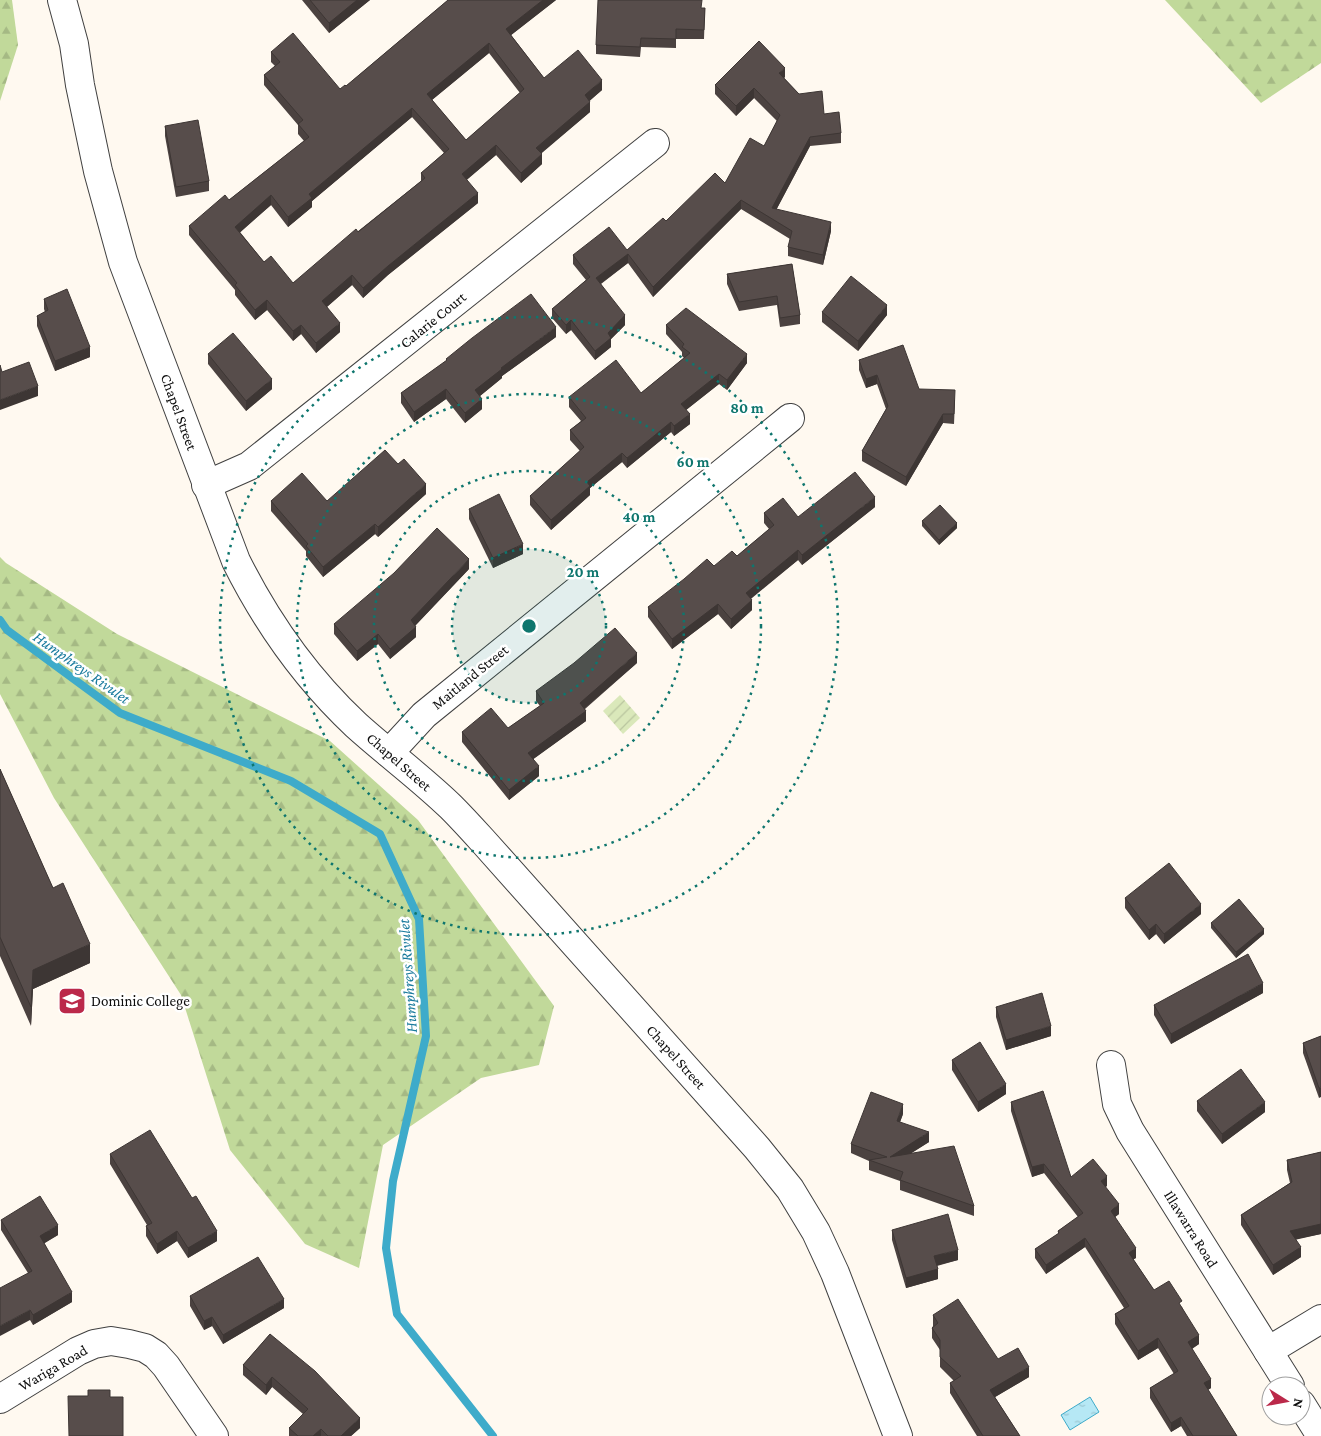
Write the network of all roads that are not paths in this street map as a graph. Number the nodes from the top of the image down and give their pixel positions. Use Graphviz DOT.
graph roads {
  1 [pos="62,0"];
  2 [pos="655,143"];
  3 [pos="790,418"];
  4 [pos="206,485"];
  5 [pos="389,753"];
  6 [pos="1112,1065"];
  7 [pos="1321,1319"];
  8 [pos="1268,1352"];
  9 [pos="1284,1376"];
  10 [pos="0,1399"];
  11 [pos="1311,1420"];
  12 [pos="214,1436"];
  13 [pos="898,1436"];
  14 [pos="1321,1436"];
  1 -- 4 [label="street, Chapel Street"];
  2 -- 4 [label="street, Calarie Court"];
  3 -- 5 [label="street, Maitland Street"];
  4 -- 5 [label="street, Chapel Street"];
  5 -- 13 [label="street, Chapel Street"];
  6 -- 8 [label="street, Illawarra Road"];
  7 -- 8 [label="street"];
  8 -- 9 [label="street, Illawarra Road"];
  10 -- 12 [label="street, Wariga Road"];
  11 -- 14 [label="street"];
}
